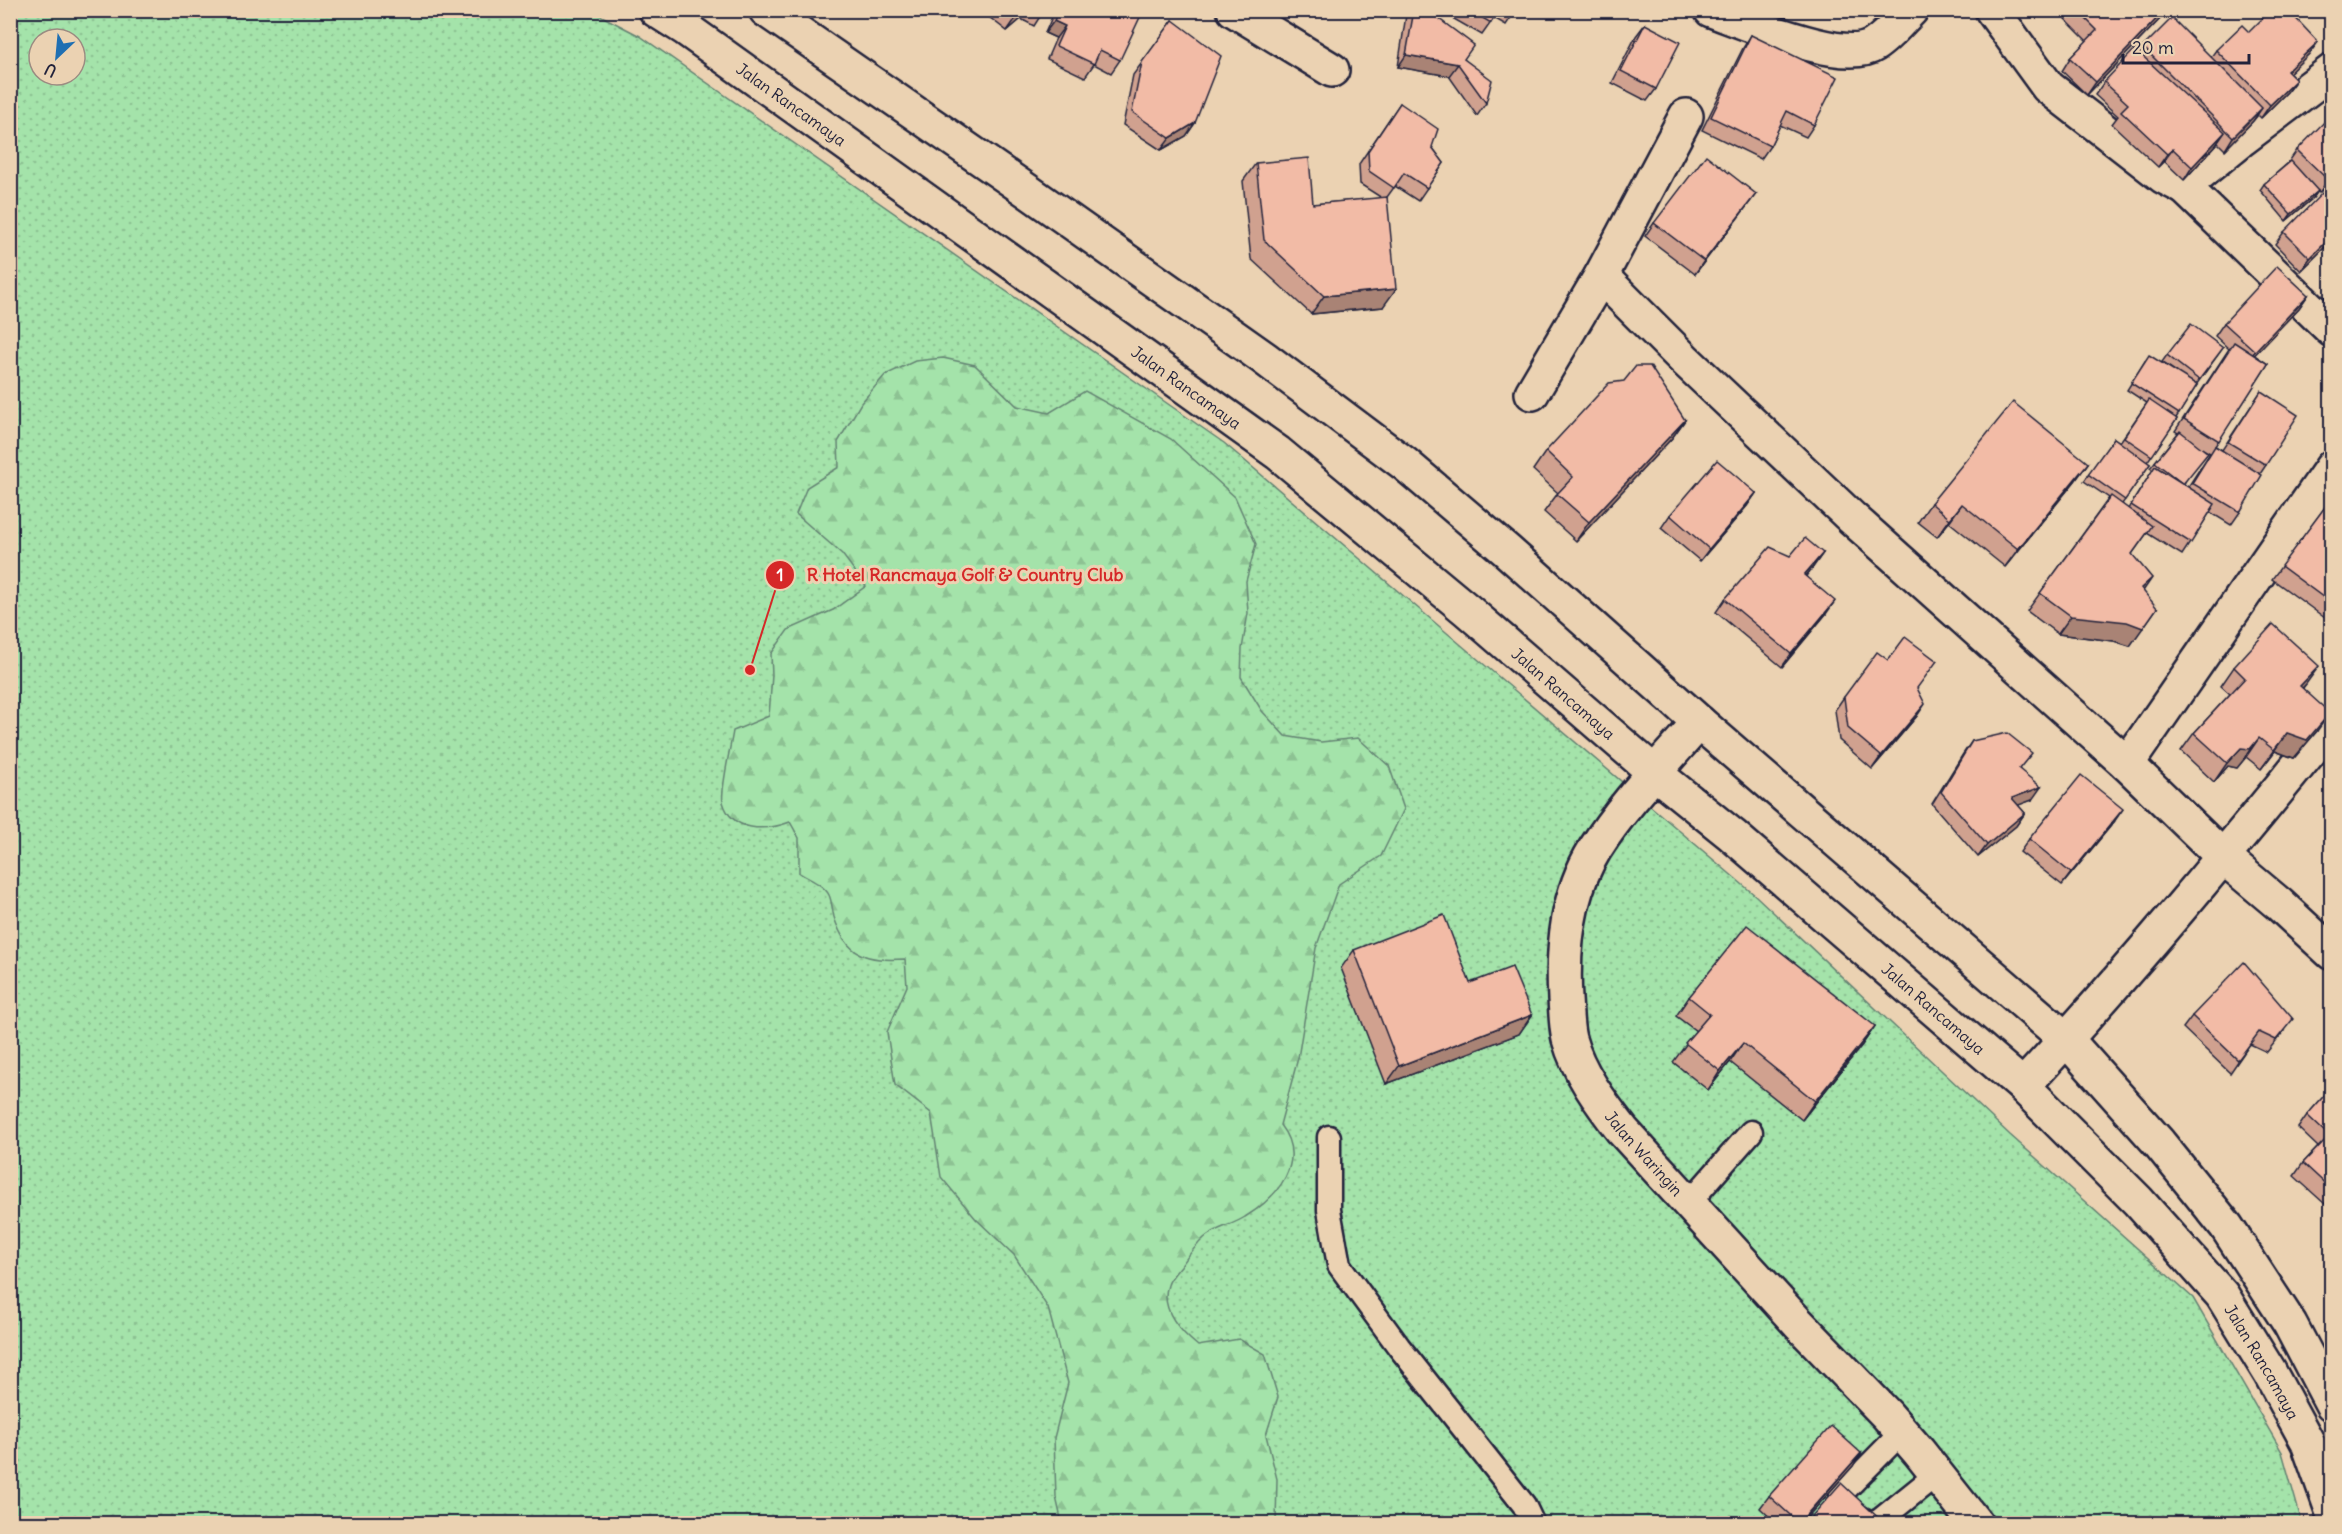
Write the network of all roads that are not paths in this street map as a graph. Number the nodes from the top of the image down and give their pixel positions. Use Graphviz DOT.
graph roads {
  1 [pos="656,10"];
  2 [pos="766,10"];
  3 [pos="1234,10"];
  4 [pos="1711,10"];
  5 [pos="1911,10"];
  6 [pos="1992,10"];
  7 [pos="1332,70"];
  8 [pos="2331,71"];
  9 [pos="1686,116"];
  10 [pos="2185,188"];
  11 [pos="1601,276"];
  12 [pos="2331,330"];
  13 [pos="1532,393"];
  14 [pos="2331,467"];
  15 [pos="1699,722"];
  16 [pos="2331,724"];
  17 [pos="2127,764"];
  18 [pos="1655,772"];
  19 [pos="2223,858"];
  20 [pos="2331,953"];
  21 [pos="2067,1040"];
  22 [pos="2023,1086"];
  23 [pos="1751,1132"];
  24 [pos="1329,1137"];
  25 [pos="1688,1204"];
  26 [pos="2331,1404"];
  27 [pos="1901,1433"];
  28 [pos="1937,1474"];
  29 [pos="2331,1510"];
  30 [pos="1533,1524"];
  31 [pos="1976,1524"];
  1 -- 18 [label="street, Jalan Rancamaya"];
  2 -- 15 [label="street"];
  3 -- 7 [label="street"];
  4 -- 5 [label="street"];
  6 -- 10 [label="street"];
  8 -- 10 [label="street"];
  9 -- 11 [label="street"];
  10 -- 12 [label="street"];
  11 -- 13 [label="street"];
  11 -- 17 [label="street"];
  14 -- 17 [label="street"];
  15 -- 18 [label="street, Jalan Waringin"];
  15 -- 21 [label="street"];
  16 -- 19 [label="street"];
  17 -- 19 [label="street"];
  18 -- 22 [label="street, Jalan Rancamaya"];
  18 -- 25 [label="street, Jalan Waringin"];
  19 -- 20 [label="street"];
  19 -- 21 [label="street"];
  21 -- 22 [label="street"];
  21 -- 26 [label="street"];
  22 -- 29 [label="street, Jalan Rancamaya"];
  23 -- 25 [label="lane"];
  24 -- 30 [label="lane"];
  25 -- 27 [label="street, Jalan Waringin"];
  27 -- 28 [label="street, Jalan Waringin"];
  27 -- 28 [label="lane"];
  28 -- 31 [label="street, Jalan Waringin"];
}
